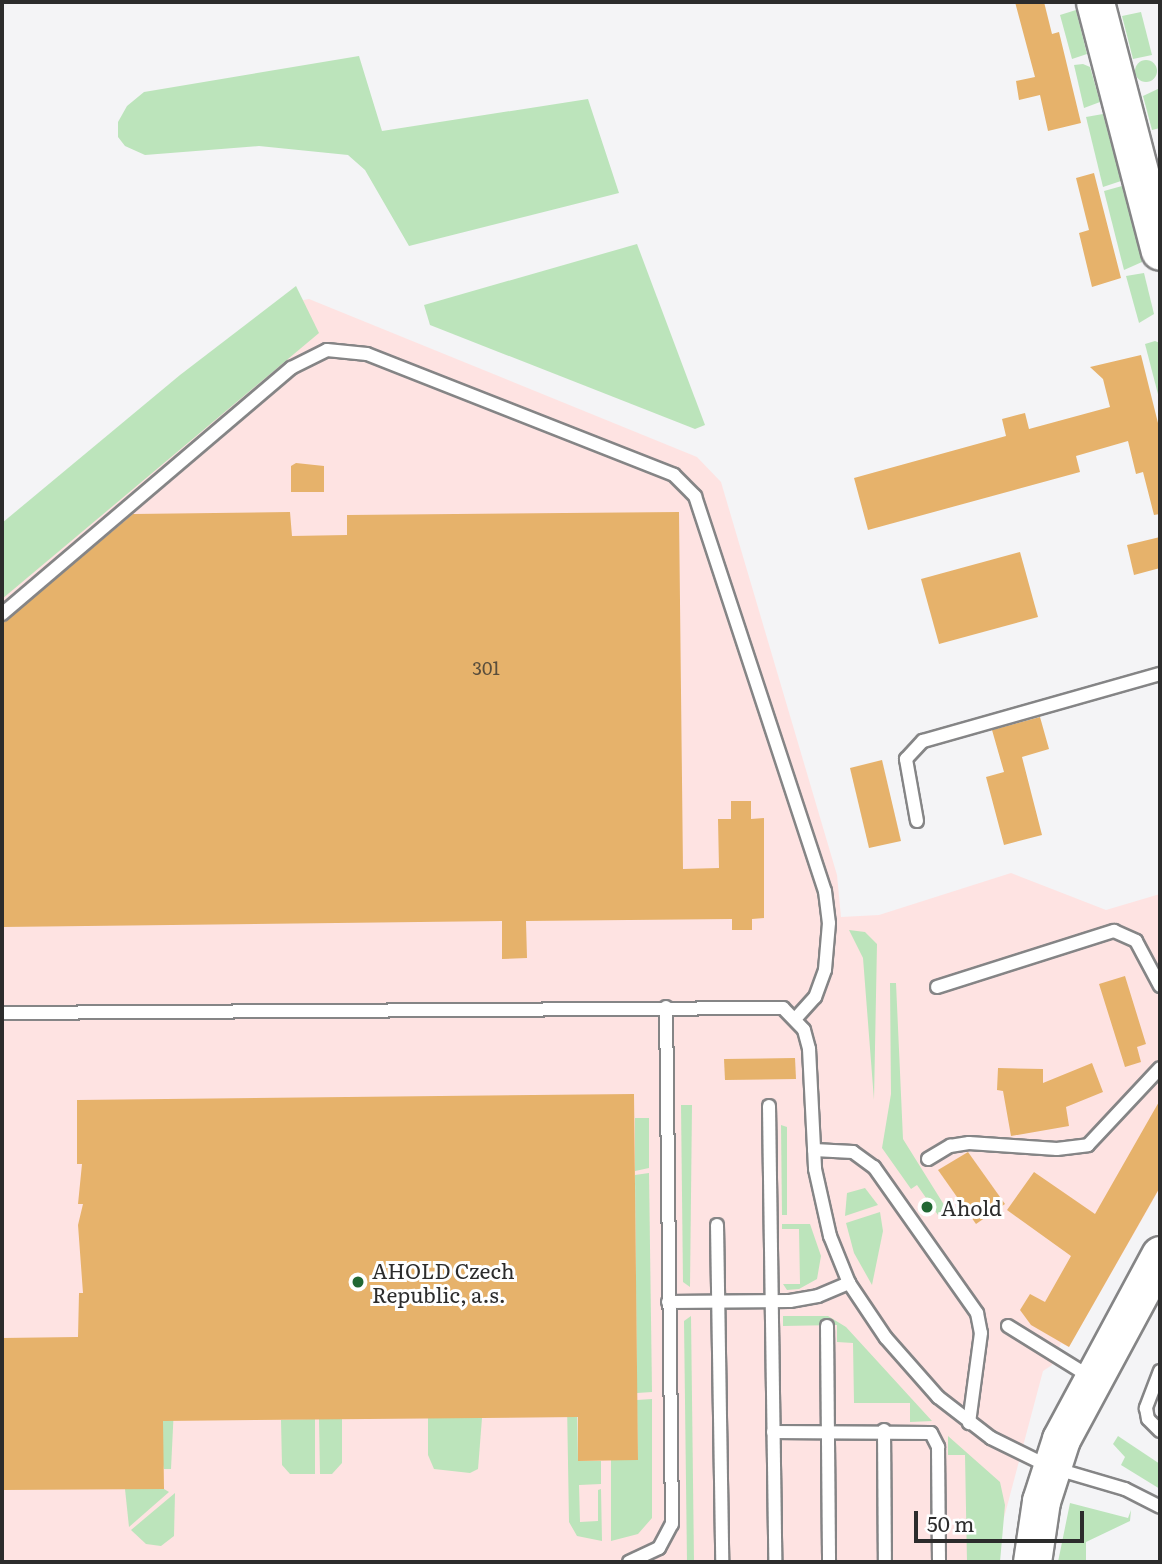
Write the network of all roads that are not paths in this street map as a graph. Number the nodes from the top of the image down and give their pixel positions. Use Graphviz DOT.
graph roads {
  1 [pos="1095,2"];
  2 [pos="1155,211"];
  3 [pos="1160,251"];
  4 [pos="2,614"];
  5 [pos="1160,674"];
  6 [pos="916,821"];
  7 [pos="1160,986"];
  8 [pos="937,987"];
  9 [pos="666,1007"];
  10 [pos="2,1013"];
  11 [pos="796,1018"];
  12 [pos="1160,1068"];
  13 [pos="769,1106"];
  14 [pos="814,1150"];
  15 [pos="928,1159"];
  16 [pos="717,1225"];
  17 [pos="1160,1255"];
  18 [pos="849,1283"];
  19 [pos="668,1302"];
  20 [pos="718,1302"];
  21 [pos="772,1302"];
  22 [pos="827,1326"];
  23 [pos="1009,1326"];
  24 [pos="1160,1371"];
  25 [pos="1092,1378"];
  26 [pos="969,1423"];
  27 [pos="884,1430"];
  28 [pos="827,1431"];
  29 [pos="1160,1431"];
  30 [pos="773,1432"];
  31 [pos="1050,1467"];
  32 [pos="1160,1507"];
  33 [pos="629,1562"];
  34 [pos="722,1562"];
  35 [pos="775,1562"];
  36 [pos="829,1562"];
  37 [pos="885,1562"];
  38 [pos="939,1562"];
  39 [pos="1032,1562"];
  1 -- 2 [label="main road"];
  2 -- 3 [label="main road"];
  4 -- 11 [label="lane"];
  5 -- 6 [label="lane"];
  7 -- 8 [label="lane"];
  9 -- 10 [label="lane"];
  9 -- 11 [label="lane"];
  9 -- 19 [label="lane"];
  11 -- 14 [label="lane"];
  12 -- 15 [label="lane"];
  13 -- 21 [label="lane"];
  14 -- 18 [label="lane"];
  14 -- 26 [label="lane"];
  16 -- 20 [label="lane"];
  17 -- 25 [label="main road"];
  18 -- 21 [label="lane"];
  18 -- 26 [label="lane"];
  19 -- 20 [label="lane"];
  19 -- 33 [label="lane"];
  20 -- 21 [label="lane"];
  20 -- 34 [label="lane"];
  21 -- 30 [label="lane"];
  22 -- 28 [label="lane"];
  23 -- 25 [label="lane"];
  24 -- 29 [label="lane"];
  25 -- 31 [label="main road"];
  26 -- 31 [label="lane"];
  27 -- 28 [label="lane"];
  27 -- 37 [label="lane"];
  27 -- 38 [label="lane"];
  28 -- 30 [label="lane"];
  28 -- 36 [label="lane"];
  30 -- 35 [label="lane"];
  31 -- 32 [label="lane"];
  31 -- 39 [label="main road"];
}
